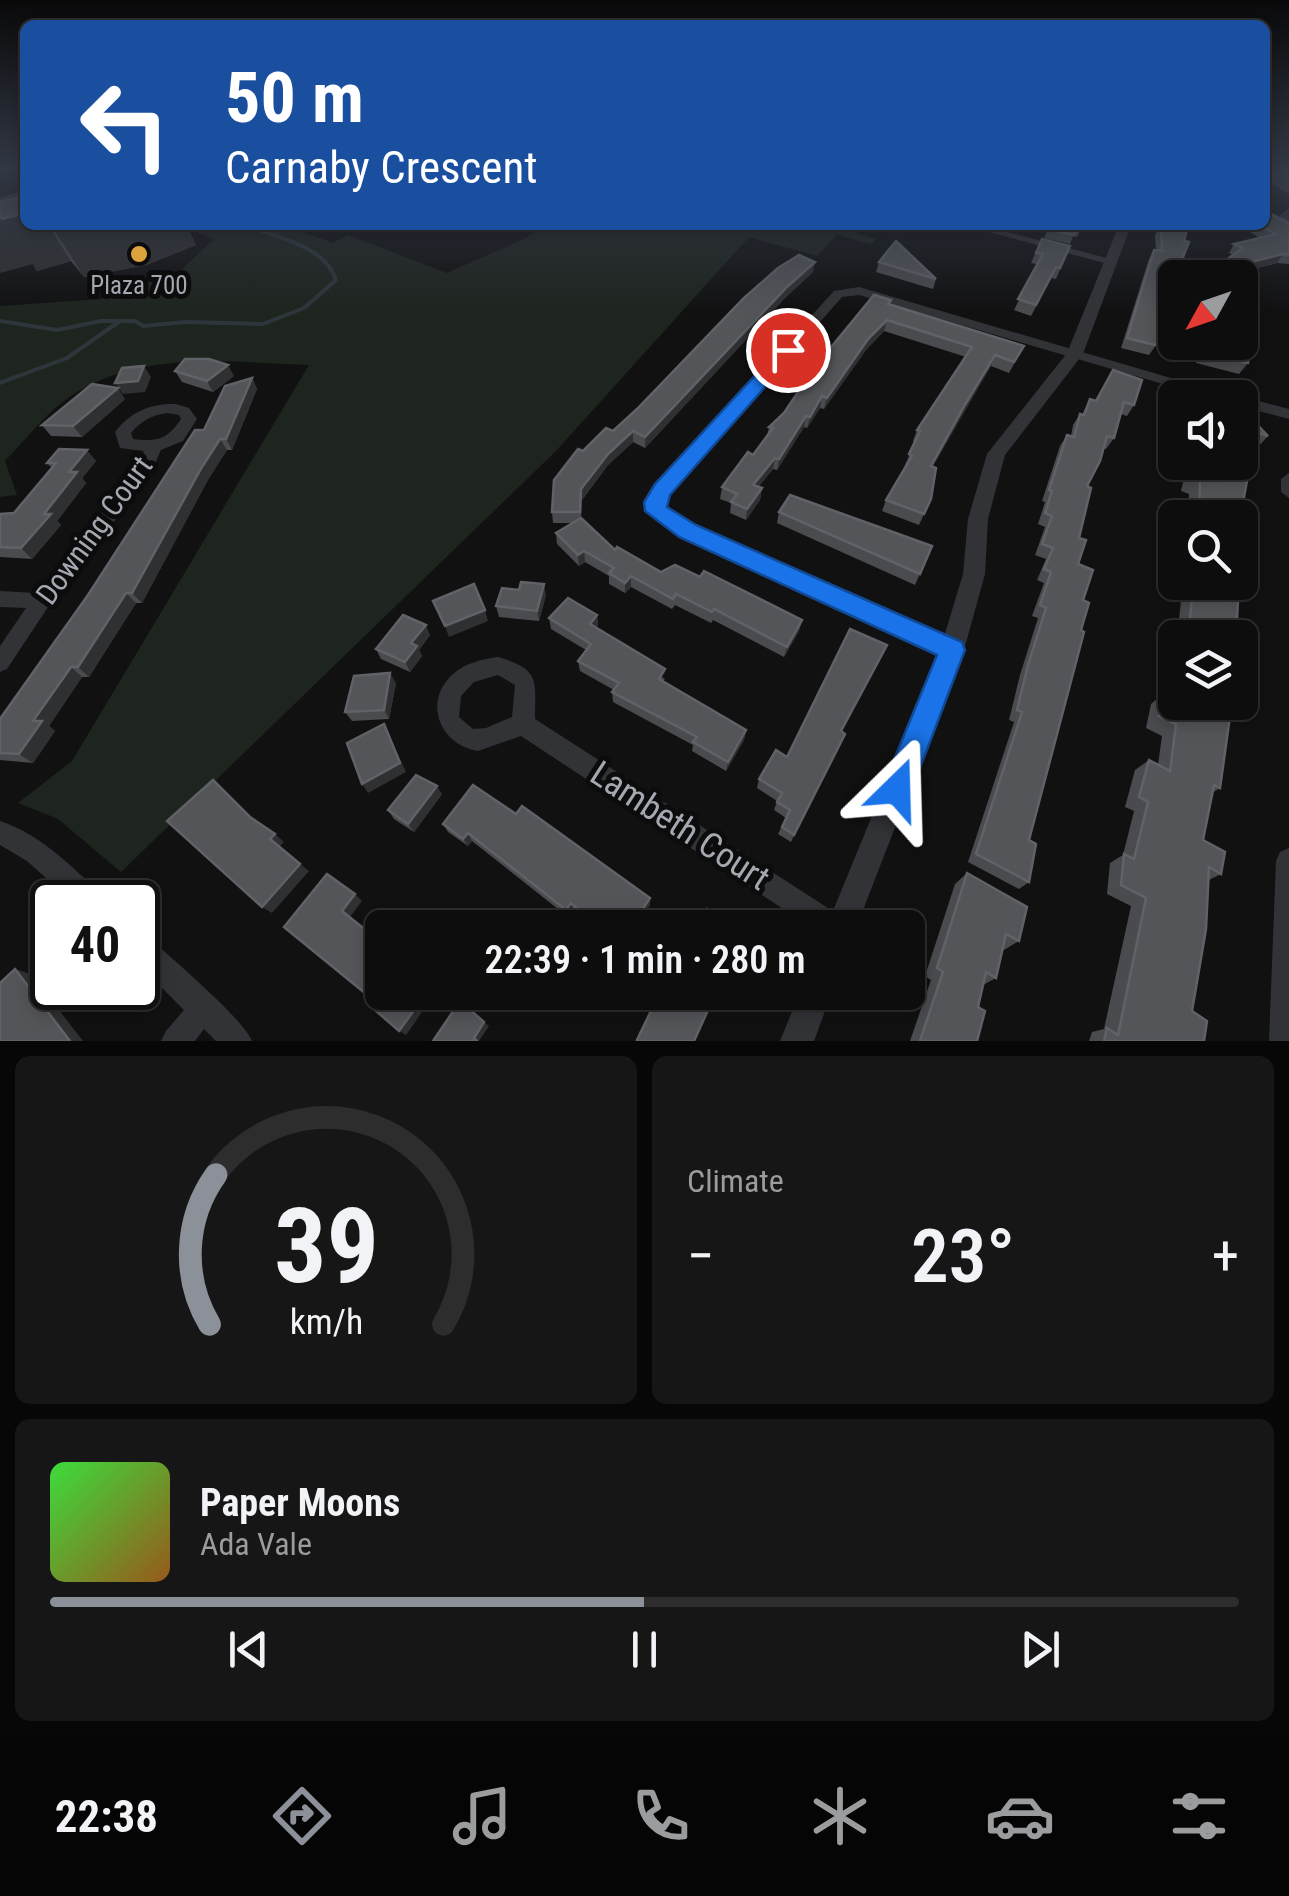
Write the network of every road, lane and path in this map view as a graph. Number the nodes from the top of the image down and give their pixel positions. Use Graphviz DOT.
graph roads {
  1 [pos="988,230"];
  2 [pos="1122,230"];
  3 [pos="1112,261"];
  4 [pos="1075,354"];
  5 [pos="1166,380"];
  6 [pos="1258,405"];
  7 [pos="1289,414"];
  8 [pos="154,447"];
  9 [pos="1289,479"];
  10 [pos="1289,492"];
  11 [pos="0,599"];
  12 [pos="41,601"];
  13 [pos="952,650"];
  14 [pos="0,663"];
  15 [pos="524,725"];
  16 [pos="0,832"];
  17 [pos="1289,861"];
  18 [pos="68,880"];
  19 [pos="811,910"];
  20 [pos="846,910"];
  21 [pos="160,967"];
  22 [pos="204,1008"];
  23 [pos="809,1010"];
  24 [pos="176,1041"];
  25 [pos="237,1041"];
  26 [pos="797,1041"];
  27 [pos="1284,1041"];
  1 -- 3 [label="street"];
  2 -- 3 [label="street"];
  3 -- 4 [label="street"];
  4 -- 5 [label="street"];
  4 -- 13 [label="street"];
  4 -- 13 [label="street"];
  6 -- 7 [label="street"];
  8 -- 12 [label="street, Downing Court"];
  9 -- 10 [label="street"];
  11 -- 12 [label="street"];
  12 -- 14 [label="street, Downing Court"];
  13 -- 20 [label="street"];
  15 -- 19 [label="street, Lambeth Court"];
  16 -- 18 [label="street"];
  17 -- 27 [label="street"];
  21 -- 22 [label="street"];
  22 -- 24 [label="street"];
  22 -- 25 [label="street"];
  23 -- 26 [label="street"];
}
